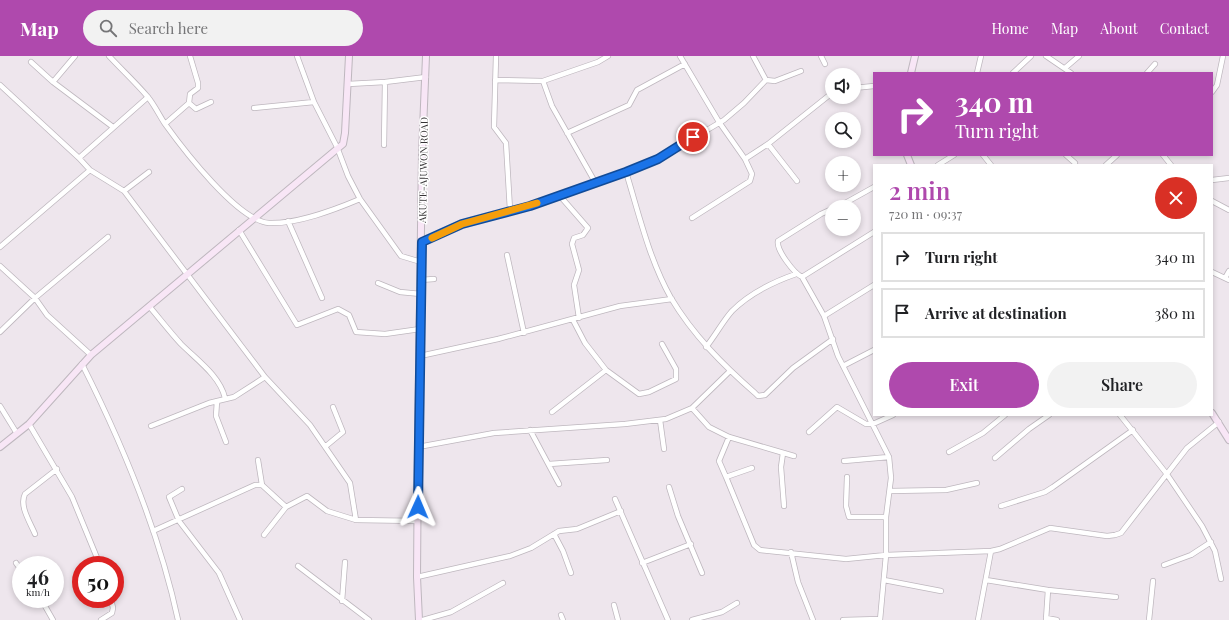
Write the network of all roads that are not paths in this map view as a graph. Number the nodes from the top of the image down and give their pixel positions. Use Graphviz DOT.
graph roads {
  1 [pos="75,56"];
  2 [pos="109,56"];
  3 [pos="190,56"];
  4 [pos="297,56"];
  5 [pos="349,56"];
  6 [pos="426,56"];
  7 [pos="496,56"];
  8 [pos="608,56"];
  9 [pos="680,56"];
  10 [pos="753,56"];
  11 [pos="821,56"];
  12 [pos="916,56"];
  13 [pos="982,56"];
  14 [pos="1031,56"];
  15 [pos="1046,56"];
  16 [pos="1079,56"];
  17 [pos="1223,56"];
  18 [pos="31,62"];
  19 [pos="685,64"];
  20 [pos="825,64"];
  21 [pos="1155,64"];
  22 [pos="1065,68"];
  23 [pos="801,71"];
  24 [pos="911,72"];
  25 [pos="977,72"];
  26 [pos="1014,72"];
  27 [pos="1070,72"];
  28 [pos="1148,72"];
  29 [pos="426,77"];
  30 [pos="495,80"];
  31 [pos="766,80"];
  32 [pos="543,81"];
  33 [pos="52,82"];
  34 [pos="385,82"];
  35 [pos="348,84"];
  36 [pos="0,85"];
  37 [pos="873,86"];
  38 [pos="861,87"];
  39 [pos="1213,91"];
  40 [pos="148,97"];
  41 [pos="825,99"];
  42 [pos="211,102"];
  43 [pos="314,102"];
  44 [pos="188,103"];
  45 [pos="254,108"];
  46 [pos="718,122"];
  47 [pos="165,124"];
  48 [pos="113,127"];
  49 [pos="567,133"];
  50 [pos="768,144"];
  51 [pos="384,145"];
  52 [pos="337,147"];
  53 [pos="952,156"];
  54 [pos="984,156"];
  55 [pos="1067,156"];
  56 [pos="1117,156"];
  57 [pos="1164,156"];
  58 [pos="79,158"];
  59 [pos="745,159"];
  60 [pos="1075,163"];
  61 [pos="940,164"];
  62 [pos="990,164"];
  63 [pos="1107,164"];
  64 [pos="1170,164"];
  65 [pos="90,170"];
  66 [pos="149,172"];
  67 [pos="626,172"];
  68 [pos="1229,178"];
  69 [pos="1213,180"];
  70 [pos="797,181"];
  71 [pos="595,182"];
  72 [pos="873,188"];
  73 [pos="124,191"];
  74 [pos="560,196"];
  75 [pos="360,199"];
  76 [pos="851,200"];
  77 [pos="1213,202"];
  78 [pos="510,210"];
  79 [pos="1229,210"];
  80 [pos="825,212"];
  81 [pos="252,218"];
  82 [pos="692,218"];
  83 [pos="288,221"];
  84 [pos="239,230"];
  85 [pos="873,233"];
  86 [pos="108,237"];
  87 [pos="422,242"];
  88 [pos="0,247"];
  89 [pos="507,255"];
  90 [pos="421,262"];
  91 [pos="0,266"];
  92 [pos="1229,271"];
  93 [pos="1213,272"];
  94 [pos="796,274"];
  95 [pos="188,275"];
  96 [pos="802,277"];
  97 [pos="434,279"];
  98 [pos="1227,279"];
  99 [pos="420,280"];
  100 [pos="378,283"];
  101 [pos="873,286"];
  102 [pos="421,294"];
  103 [pos="35,298"];
  104 [pos="322,298"];
  105 [pos="672,299"];
  106 [pos="150,306"];
  107 [pos="824,316"];
  108 [pos="579,318"];
  109 [pos="573,320"];
  110 [pos="420,330"];
  111 [pos="0,332"];
  112 [pos="524,333"];
  113 [pos="833,339"];
  114 [pos="662,344"];
  115 [pos="706,347"];
  116 [pos="873,351"];
  117 [pos="91,354"];
  118 [pos="420,356"];
  119 [pos="82,364"];
  120 [pos="843,366"];
  121 [pos="606,370"];
  122 [pos="730,371"];
  123 [pos="265,377"];
  124 [pos="225,398"];
  125 [pos="217,401"];
  126 [pos="0,406"];
  127 [pos="333,407"];
  128 [pos="692,408"];
  129 [pos="552,412"];
  130 [pos="1213,414"];
  131 [pos="891,416"];
  132 [pos="1004,416"];
  133 [pos="1047,416"];
  134 [pos="1121,416"];
  135 [pos="660,420"];
  136 [pos="1219,422"];
  137 [pos="29,424"];
  138 [pos="873,424"];
  139 [pos="151,426"];
  140 [pos="530,430"];
  141 [pos="1133,430"];
  142 [pos="16,432"];
  143 [pos="809,432"];
  144 [pos="729,437"];
  145 [pos="1229,440"];
  146 [pos="226,442"];
  147 [pos="326,446"];
  148 [pos="0,447"];
  149 [pos="418,447"];
  150 [pos="664,449"];
  151 [pos="949,452"];
  152 [pos="783,453"];
  153 [pos="794,456"];
  154 [pos="888,457"];
  155 [pos="995,458"];
  156 [pos="258,460"];
  157 [pos="607,460"];
  158 [pos="844,462"];
  159 [pos="549,464"];
  160 [pos="752,468"];
  161 [pos="57,469"];
  162 [pos="1166,473"];
  163 [pos="847,476"];
  164 [pos="726,477"];
  165 [pos="977,483"];
  166 [pos="559,484"];
  167 [pos="262,485"];
  168 [pos="669,487"];
  169 [pos="182,489"];
  170 [pos="890,491"];
  171 [pos="615,499"];
  172 [pos="784,506"];
  173 [pos="1001,506"];
  174 [pos="286,507"];
  175 [pos="621,511"];
  176 [pos="886,516"];
  177 [pos="356,520"];
  178 [pos="178,521"];
  179 [pos="418,521"];
  180 [pos="153,531"];
  181 [pos="35,534"];
  182 [pos="554,534"];
  183 [pos="264,535"];
  184 [pos="1211,542"];
  185 [pos="691,544"];
  186 [pos="991,551"];
  187 [pos="791,552"];
  188 [pos="886,554"];
  189 [pos="96,556"];
  190 [pos="345,562"];
  191 [pos="642,563"];
  192 [pos="1164,565"];
  193 [pos="298,566"];
  194 [pos="571,573"];
  195 [pos="702,573"];
  196 [pos="417,577"];
  197 [pos="1221,579"];
  198 [pos="884,580"];
  199 [pos="986,580"];
  200 [pos="1153,581"];
  201 [pos="503,583"];
  202 [pos="1048,590"];
  203 [pos="941,591"];
  204 [pos="1116,597"];
  205 [pos="342,600"];
  206 [pos="738,603"];
  207 [pos="614,605"];
  208 [pos="47,608"];
  209 [pos="113,608"];
  210 [pos="880,619"];
  211 [pos="1046,619"];
  212 [pos="54,620"];
  213 [pos="101,620"];
  214 [pos="178,620"];
  215 [pos="240,620"];
  216 [pos="369,620"];
  217 [pos="419,620"];
  218 [pos="423,620"];
  219 [pos="618,620"];
  220 [pos="668,620"];
  221 [pos="692,620"];
  222 [pos="813,620"];
  223 [pos="843,620"];
  224 [pos="978,620"];
  225 [pos="1057,620"];
  226 [pos="1149,620"];
  1 -- 33 [label="street"];
  2 -- 40 [label="street"];
  3 -- 44 [label="street"];
  4 -- 43 [label="street"];
  5 -- 35 [label="main road"];
  6 -- 29 [label="main road, AKUTE-AJUWON ROAD"];
  7 -- 30 [label="street"];
  8 -- 32 [label="street"];
  9 -- 19 [label="street"];
  10 -- 31 [label="street"];
  11 -- 20 [label="street"];
  12 -- 24 [label="main road"];
  13 -- 25 [label="street"];
  14 -- 26 [label="street"];
  15 -- 22 [label="street"];
  16 -- 22 [label="street"];
  17 -- 39 [label="street"];
  18 -- 33 [label="street"];
  19 -- 46 [label="street"];
  19 -- 49 [label="street"];
  21 -- 28 [label="street"];
  22 -- 27 [label="street"];
  23 -- 31 [label="street"];
  29 -- 34 [label="street"];
  29 -- 87 [label="main road, AKUTE-AJUWON ROAD"];
  30 -- 32 [label="street"];
  30 -- 78 [label="street"];
  31 -- 46 [label="street"];
  32 -- 49 [label="street"];
  33 -- 48 [label="street"];
  34 -- 35 [label="street"];
  34 -- 51 [label="street"];
  35 -- 52 [label="main road"];
  36 -- 58 [label="street"];
  37 -- 38 [label="street"];
  40 -- 47 [label="street"];
  40 -- 48 [label="street"];
  41 -- 50 [label="street"];
  42 -- 44 [label="street"];
  43 -- 45 [label="street"];
  43 -- 52 [label="street"];
  44 -- 47 [label="street"];
  46 -- 59 [label="street"];
  46 -- 67 [label="street"];
  47 -- 81 [label="street"];
  48 -- 58 [label="street"];
  49 -- 71 [label="street"];
  50 -- 59 [label="street"];
  50 -- 70 [label="street"];
  52 -- 75 [label="street"];
  52 -- 81 [label="main road"];
  53 -- 61 [label="street"];
  54 -- 62 [label="street"];
  55 -- 60 [label="street"];
  56 -- 63 [label="street"];
  57 -- 64 [label="street"];
  58 -- 65 [label="street"];
  59 -- 82 [label="street"];
  65 -- 73 [label="street"];
  65 -- 88 [label="street"];
  66 -- 73 [label="street"];
  67 -- 71 [label="street"];
  67 -- 105 [label="street"];
  68 -- 69 [label="street"];
  71 -- 74 [label="street"];
  72 -- 76 [label="street"];
  73 -- 95 [label="street"];
  74 -- 78 [label="street"];
  74 -- 108 [label="street"];
  75 -- 83 [label="street"];
  75 -- 90 [label="street"];
  77 -- 79 [label="street"];
  78 -- 87 [label="street"];
  80 -- 94 [label="street"];
  81 -- 83 [label="street"];
  81 -- 84 [label="main road"];
  83 -- 104 [label="street"];
  84 -- 95 [label="main road"];
  84 -- 110 [label="street"];
  85 -- 96 [label="street"];
  86 -- 103 [label="street"];
  87 -- 90 [label="main road, AKUTE-AJUWON ROAD"];
  89 -- 112 [label="street"];
  90 -- 99 [label="main road, AKUTE-AJUWON ROAD"];
  91 -- 103 [label="street"];
  92 -- 98 [label="street"];
  93 -- 98 [label="street"];
  94 -- 96 [label="street"];
  94 -- 115 [label="street"];
  95 -- 106 [label="main road"];
  95 -- 123 [label="street"];
  96 -- 107 [label="street"];
  97 -- 99 [label="street"];
  99 -- 102 [label="main road, AKUTE-AJUWON ROAD"];
  100 -- 102 [label="street"];
  101 -- 107 [label="street"];
  102 -- 110 [label="main road, AKUTE-AJUWON ROAD"];
  103 -- 111 [label="street"];
  103 -- 117 [label="street"];
  105 -- 108 [label="street"];
  105 -- 115 [label="street"];
  106 -- 117 [label="main road"];
  106 -- 124 [label="street"];
  107 -- 113 [label="street"];
  108 -- 109 [label="street"];
  109 -- 112 [label="street"];
  109 -- 121 [label="street"];
  110 -- 118 [label="main road, AKUTE-AJUWON ROAD"];
  112 -- 118 [label="street"];
  113 -- 120 [label="street"];
  113 -- 122 [label="street"];
  114 -- 121 [label="street"];
  115 -- 122 [label="street"];
  116 -- 120 [label="street"];
  117 -- 119 [label="main road"];
  118 -- 149 [label="main road, AKUTE-AJUWON ROAD"];
  119 -- 137 [label="main road"];
  119 -- 180 [label="street"];
  120 -- 138 [label="street"];
  121 -- 129 [label="street"];
  122 -- 128 [label="street"];
  123 -- 124 [label="street"];
  123 -- 147 [label="street"];
  124 -- 125 [label="street"];
  125 -- 139 [label="street"];
  125 -- 146 [label="street"];
  126 -- 142 [label="street"];
  127 -- 147 [label="street"];
  128 -- 135 [label="street"];
  128 -- 144 [label="street"];
  130 -- 136 [label="main road"];
  131 -- 138 [label="street"];
  132 -- 151 [label="street"];
  133 -- 155 [label="street"];
  134 -- 141 [label="street"];
  135 -- 140 [label="street"];
  135 -- 150 [label="street"];
  136 -- 145 [label="main road"];
  136 -- 162 [label="street"];
  137 -- 142 [label="main road"];
  137 -- 161 [label="street"];
  138 -- 143 [label="street"];
  138 -- 154 [label="street"];
  140 -- 149 [label="street"];
  140 -- 159 [label="street"];
  141 -- 162 [label="street"];
  141 -- 173 [label="street"];
  142 -- 148 [label="main road"];
  144 -- 152 [label="street"];
  144 -- 164 [label="street"];
  147 -- 177 [label="street"];
  149 -- 179 [label="main road, AKUTE-AJUWON ROAD"];
  152 -- 153 [label="street"];
  152 -- 172 [label="street"];
  154 -- 158 [label="street"];
  154 -- 170 [label="street"];
  156 -- 167 [label="street"];
  157 -- 159 [label="street"];
  159 -- 166 [label="street"];
  160 -- 164 [label="street"];
  161 -- 181 [label="street"];
  161 -- 189 [label="street"];
  162 -- 184 [label="street"];
  162 -- 186 [label="street"];
  163 -- 176 [label="street"];
  164 -- 187 [label="street"];
  165 -- 170 [label="street"];
  167 -- 174 [label="street"];
  167 -- 178 [label="street"];
  168 -- 185 [label="street"];
  169 -- 178 [label="street"];
  170 -- 176 [label="street"];
  171 -- 175 [label="street"];
  174 -- 177 [label="street"];
  174 -- 183 [label="street"];
  175 -- 182 [label="street"];
  175 -- 191 [label="street"];
  176 -- 188 [label="street"];
  177 -- 179 [label="street"];
  178 -- 180 [label="street"];
  178 -- 215 [label="street"];
  179 -- 196 [label="main road, AKUTE-AJUWON ROAD"];
  180 -- 214 [label="street"];
  182 -- 194 [label="street"];
  182 -- 196 [label="street"];
  184 -- 192 [label="street"];
  184 -- 197 [label="street"];
  185 -- 191 [label="street"];
  185 -- 195 [label="street"];
  186 -- 188 [label="street"];
  186 -- 199 [label="street"];
  187 -- 188 [label="street"];
  187 -- 222 [label="street"];
  188 -- 198 [label="street"];
  190 -- 205 [label="street"];
  191 -- 220 [label="street"];
  193 -- 205 [label="street"];
  196 -- 217 [label="main road, AKUTE-AJUWON ROAD"];
  198 -- 203 [label="street"];
  198 -- 210 [label="street"];
  199 -- 202 [label="street"];
  199 -- 224 [label="street"];
  200 -- 226 [label="street"];
  201 -- 218 [label="street"];
  202 -- 204 [label="street"];
  202 -- 211 [label="street"];
  205 -- 216 [label="street"];
  206 -- 221 [label="street"];
  207 -- 219 [label="street"];
  208 -- 212 [label="street"];
  209 -- 213 [label="street"];
  210 -- 223 [label="street"];
  211 -- 225 [label="street"];
}
